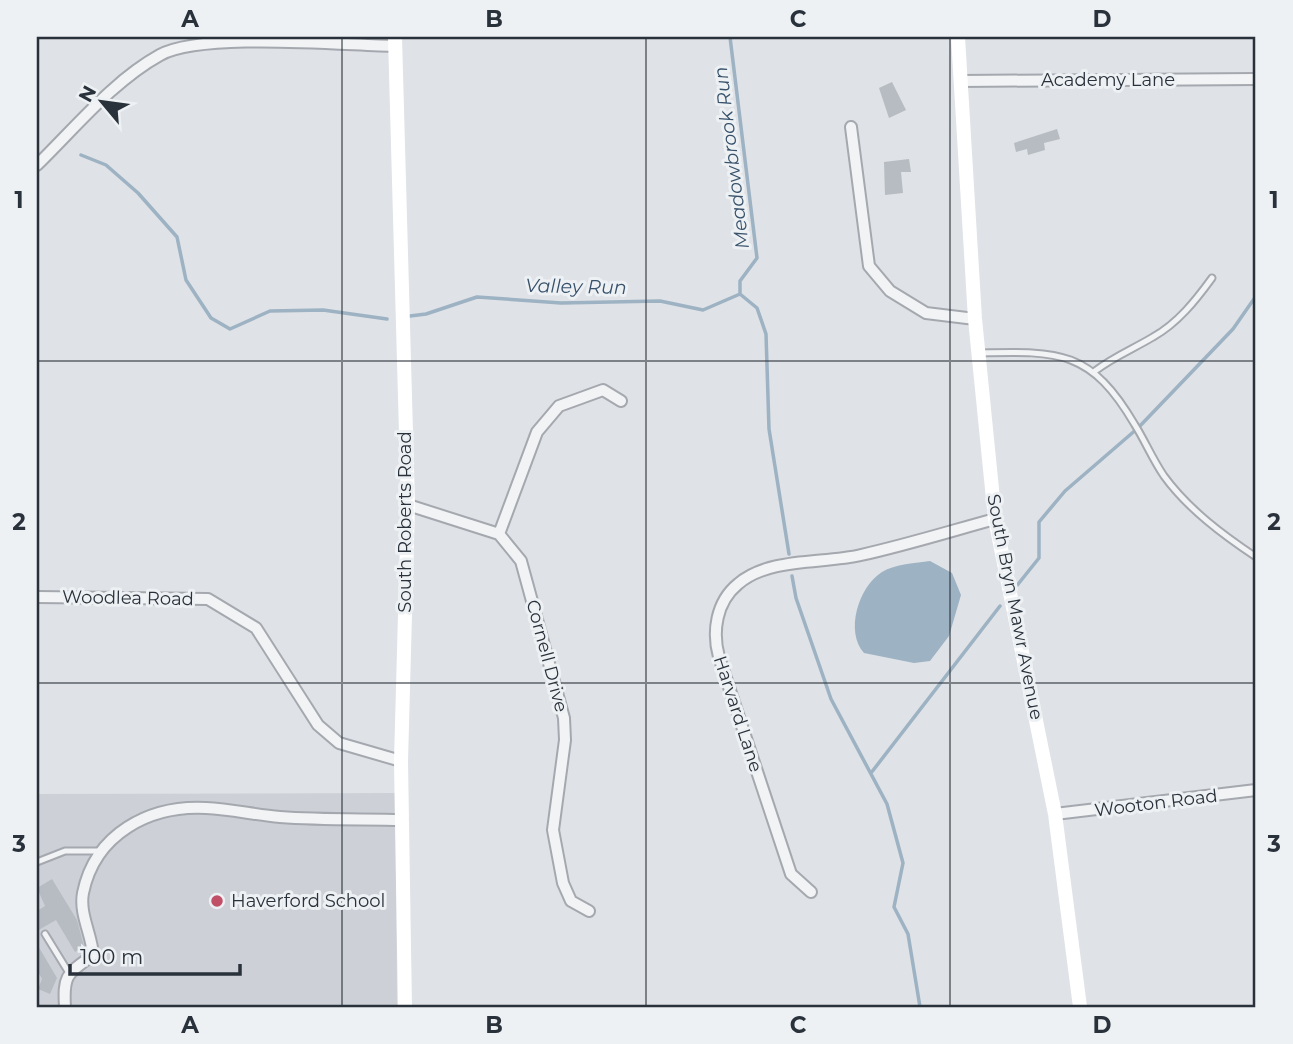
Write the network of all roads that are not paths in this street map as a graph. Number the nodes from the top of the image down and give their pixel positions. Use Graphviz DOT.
graph roads {
  1 [pos="958,37"];
  2 [pos="395,41"];
  3 [pos="1256,79"];
  4 [pos="961,81"];
  5 [pos="850,127"];
  6 [pos="37,165"];
  7 [pos="1212,278"];
  8 [pos="975,320"];
  9 [pos="978,353"];
  10 [pos="1095,371"];
  11 [pos="621,401"];
  12 [pos="408,505"];
  13 [pos="995,519"];
  14 [pos="499,534"];
  15 [pos="1256,557"];
  16 [pos="37,597"];
  17 [pos="401,761"];
  18 [pos="1256,790"];
  19 [pos="1055,814"];
  20 [pos="402,820"];
  21 [pos="99,851"];
  22 [pos="37,862"];
  23 [pos="811,892"];
  24 [pos="589,911"];
  25 [pos="46,934"];
  26 [pos="69,973"];
  27 [pos="65,1007"];
  28 [pos="405,1007"];
  29 [pos="1080,1007"];
  1 -- 4 [label="main road, South Bryn Mawr Avenue"];
  2 -- 6 [label="street"];
  2 -- 12 [label="main road, South Roberts Road"];
  3 -- 4 [label="street, Academy Lane"];
  4 -- 8 [label="main road, South Bryn Mawr Avenue"];
  5 -- 8 [label="street"];
  7 -- 10 [label="lane"];
  8 -- 9 [label="main road, South Bryn Mawr Avenue"];
  9 -- 10 [label="lane"];
  9 -- 13 [label="main road, South Bryn Mawr Avenue"];
  10 -- 15 [label="lane"];
  11 -- 14 [label="street"];
  12 -- 14 [label="street"];
  12 -- 17 [label="main road, South Roberts Road"];
  13 -- 19 [label="main road, South Bryn Mawr Avenue"];
  13 -- 23 [label="street, Harvard Lane"];
  14 -- 24 [label="street, Cornell Drive"];
  16 -- 17 [label="street, Woodlea Road"];
  17 -- 20 [label="main road, South Roberts Road"];
  18 -- 19 [label="street, Wooton Road"];
  19 -- 29 [label="main road, South Bryn Mawr Avenue"];
  20 -- 21 [label="street"];
  20 -- 28 [label="main road, South Roberts Road"];
  21 -- 22 [label="lane"];
  21 -- 26 [label="street"];
  25 -- 26 [label="lane"];
  26 -- 27 [label="street"];
}
